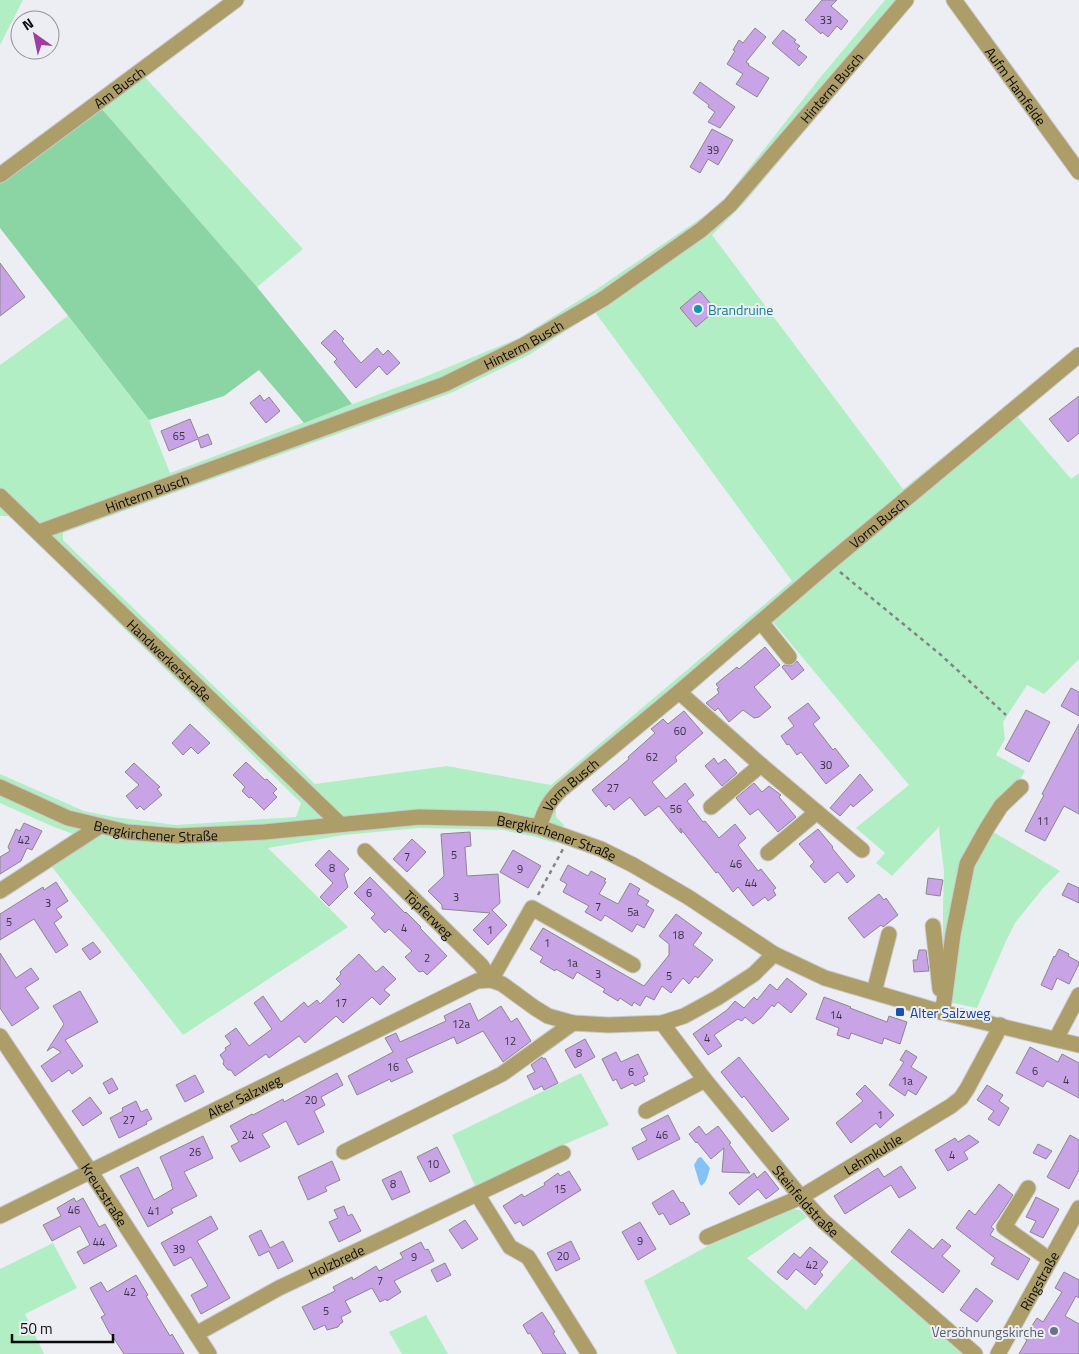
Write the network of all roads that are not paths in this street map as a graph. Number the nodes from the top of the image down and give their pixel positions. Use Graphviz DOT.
graph roads {
  1 [pos="236,0"];
  2 [pos="906,0"];
  3 [pos="954,0"];
  4 [pos="1079,172"];
  5 [pos="0,175"];
  6 [pos="1079,355"];
  7 [pos="1,498"];
  8 [pos="39,532"];
  9 [pos="761,622"];
  10 [pos="790,657"];
  11 [pos="679,692"];
  12 [pos="761,765"];
  13 [pos="1020,786"];
  14 [pos="0,787"];
  15 [pos="711,807"];
  16 [pos="817,812"];
  17 [pos="340,824"];
  18 [pos="100,826"];
  19 [pos="539,826"];
  20 [pos="862,850"];
  21 [pos="365,851"];
  22 [pos="768,854"];
  23 [pos="0,891"];
  24 [pos="933,926"];
  25 [pos="889,934"];
  26 [pos="774,954"];
  27 [pos="633,965"];
  28 [pos="491,980"];
  29 [pos="874,992"];
  30 [pos="1079,995"];
  31 [pos="941,1006"];
  32 [pos="573,1023"];
  33 [pos="662,1023"];
  34 [pos="1000,1025"];
  35 [pos="0,1036"];
  36 [pos="1056,1039"];
  37 [pos="1079,1045"];
  38 [pos="705,1080"];
  39 [pos="646,1111"];
  40 [pos="344,1152"];
  41 [pos="563,1153"];
  42 [pos="90,1171"];
  43 [pos="1028,1188"];
  44 [pos="477,1194"];
  45 [pos="801,1197"];
  46 [pos="1079,1208"];
  47 [pos="0,1216"];
  48 [pos="708,1237"];
  49 [pos="1050,1260"];
  50 [pos="196,1334"];
  51 [pos="209,1354"];
  52 [pos="589,1354"];
  53 [pos="975,1354"];
  54 [pos="998,1354"];
  1 -- 5 [label="street, Am Busch"];
  2 -- 8 [label="street, Hinterm Busch"];
  3 -- 4 [label="street, Aufm Hamfelde"];
  6 -- 9 [label="street, Vorm Busch"];
  7 -- 8 [label="street, Handwerkerstraße"];
  8 -- 17 [label="street, Handwerkerstraße"];
  9 -- 10 [label="street"];
  9 -- 11 [label="street, Vorm Busch"];
  11 -- 12 [label="street"];
  11 -- 19 [label="street, Vorm Busch"];
  12 -- 15 [label="street"];
  12 -- 16 [label="street"];
  13 -- 31 [label="street"];
  14 -- 18 [label="street, Bergkirchener Straße"];
  16 -- 20 [label="street"];
  16 -- 22 [label="street"];
  17 -- 18 [label="street, Bergkirchener Straße"];
  17 -- 19 [label="street, Bergkirchener Straße"];
  18 -- 23 [label="street"];
  19 -- 26 [label="street, Bergkirchener Straße"];
  21 -- 28 [label="street, Töpferweg"];
  24 -- 31 [label="street"];
  25 -- 29 [label="street"];
  26 -- 29 [label="street, Bergkirchener Straße"];
  26 -- 33 [label="street"];
  27 -- 28 [label="street"];
  28 -- 32 [label="street"];
  28 -- 42 [label="street, Alter Salzweg"];
  29 -- 31 [label="street, Bergkirchener Straße"];
  30 -- 36 [label="street"];
  31 -- 34 [label="street, Bergkirchener Straße"];
  32 -- 33 [label="street"];
  32 -- 40 [label="street"];
  33 -- 38 [label="street, Steinfeldstraße"];
  34 -- 36 [label="street, Bergkirchener Straße"];
  34 -- 45 [label="street, Lehmkuhle"];
  35 -- 42 [label="street, Kreuzstraße"];
  36 -- 37 [label="street, Bergkirchener Straße"];
  38 -- 39 [label="street"];
  38 -- 45 [label="street, Steinfeldstraße"];
  41 -- 44 [label="street, Holzbrede"];
  42 -- 47 [label="street, Alter Salzweg"];
  42 -- 50 [label="street, Kreuzstraße"];
  43 -- 49 [label="street"];
  44 -- 50 [label="street, Holzbrede"];
  44 -- 52 [label="street"];
  45 -- 48 [label="street, Lehmkuhle"];
  45 -- 53 [label="street, Steinfeldstraße"];
  46 -- 49 [label="street, Ringstraße"];
  49 -- 54 [label="street, Ringstraße"];
  50 -- 51 [label="street, Kreuzstraße"];
}
